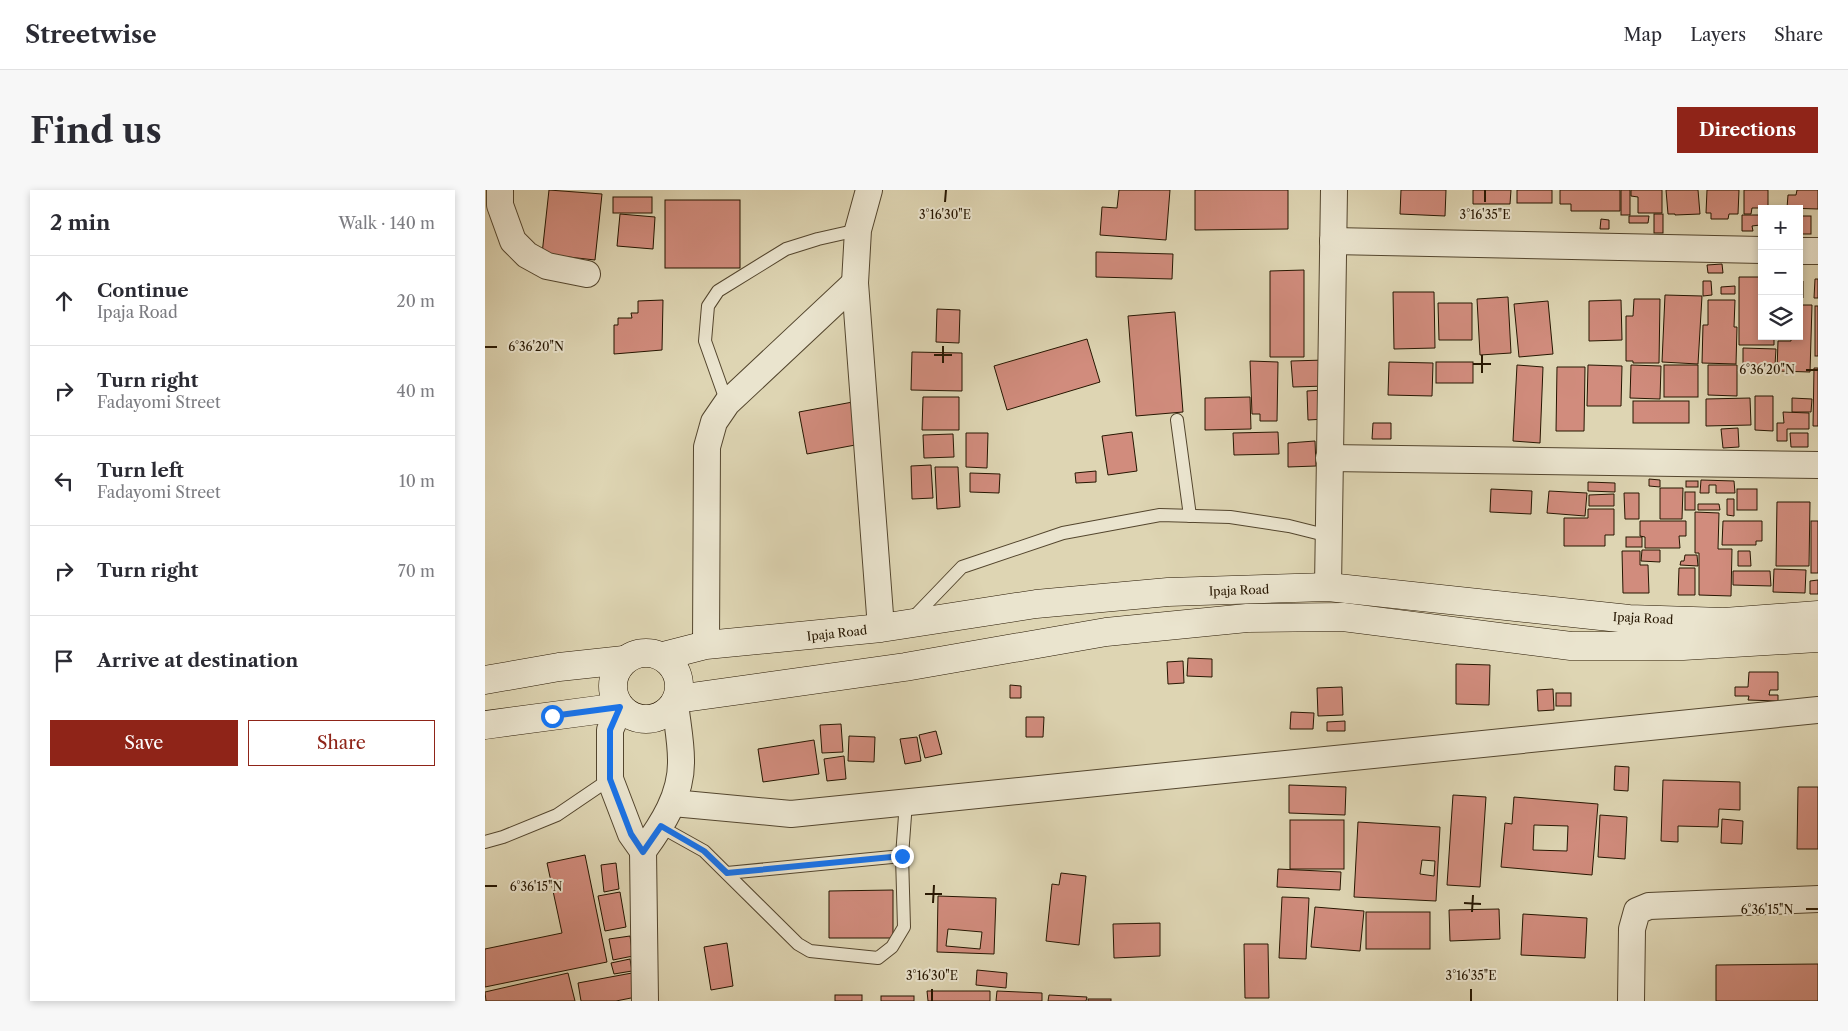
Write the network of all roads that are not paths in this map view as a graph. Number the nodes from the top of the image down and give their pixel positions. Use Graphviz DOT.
graph roads {
  1 [pos="500,190"];
  2 [pos="869,190"];
  3 [pos="1334,190"];
  4 [pos="858,230"];
  5 [pos="1333,241"];
  6 [pos="1758,250"];
  7 [pos="1803,251"];
  8 [pos="1818,251"];
  9 [pos="587,274"];
  10 [pos="855,283"];
  11 [pos="727,403"];
  12 [pos="1177,420"];
  13 [pos="1329,458"];
  14 [pos="1818,465"];
  15 [pos="1190,516"];
  16 [pos="1329,536"];
  17 [pos="1328,587"];
  18 [pos="1818,615"];
  19 [pos="908,624"];
  20 [pos="881,628"];
  21 [pos="1818,638"];
  22 [pos="706,645"];
  23 [pos="663,656"];
  24 [pos="624,660"];
  25 [pos="485,680"];
  26 [pos="676,701"];
  27 [pos="620,707"];
  28 [pos="1818,710"];
  29 [pos="491,729"];
  30 [pos="610,779"];
  31 [pos="906,802"];
  32 [pos="673,803"];
  33 [pos="661,826"];
  34 [pos="485,842"];
  35 [pos="643,852"];
  36 [pos="902,856"];
  37 [pos="727,873"];
  38 [pos="1818,899"];
  39 [pos="645,1001"];
  40 [pos="1631,1001"];
  1 -- 9 [label="street"];
  2 -- 4 [label="street"];
  3 -- 5 [label="street"];
  4 -- 10 [label="street"];
  4 -- 11 [label="lane"];
  5 -- 6 [label="street"];
  5 -- 13 [label="street"];
  7 -- 8 [label="street"];
  10 -- 11 [label="street"];
  10 -- 20 [label="street"];
  11 -- 22 [label="street"];
  12 -- 15 [label="lane"];
  13 -- 14 [label="street"];
  13 -- 16 [label="street"];
  15 -- 16 [label="lane"];
  15 -- 19 [label="lane"];
  16 -- 17 [label="street"];
  17 -- 18 [label="main road, Ipaja Road"];
  17 -- 19 [label="main road, Ipaja Road"];
  19 -- 20 [label="main road, Ipaja Road"];
  20 -- 22 [label="main road, Ipaja Road"];
  21 -- 26 [label="main road, Ipaja Road"];
  22 -- 23 [label="main road, Ipaja Road"];
  23 -- 24 [label="main road"];
  23 -- 26 [label="main road"];
  24 -- 25 [label="main road"];
  24 -- 27 [label="main road"];
  26 -- 27 [label="main road"];
  26 -- 32 [label="street"];
  27 -- 29 [label="main road"];
  27 -- 30 [label="street"];
  28 -- 31 [label="street"];
  30 -- 34 [label="lane"];
  30 -- 35 [label="street"];
  31 -- 32 [label="street"];
  31 -- 36 [label="lane"];
  32 -- 33 [label="street"];
  33 -- 35 [label="street"];
  33 -- 37 [label="lane"];
  35 -- 39 [label="street"];
  36 -- 37 [label="lane"];
  36 -- 37 [label="lane"];
  38 -- 40 [label="street"];
}
